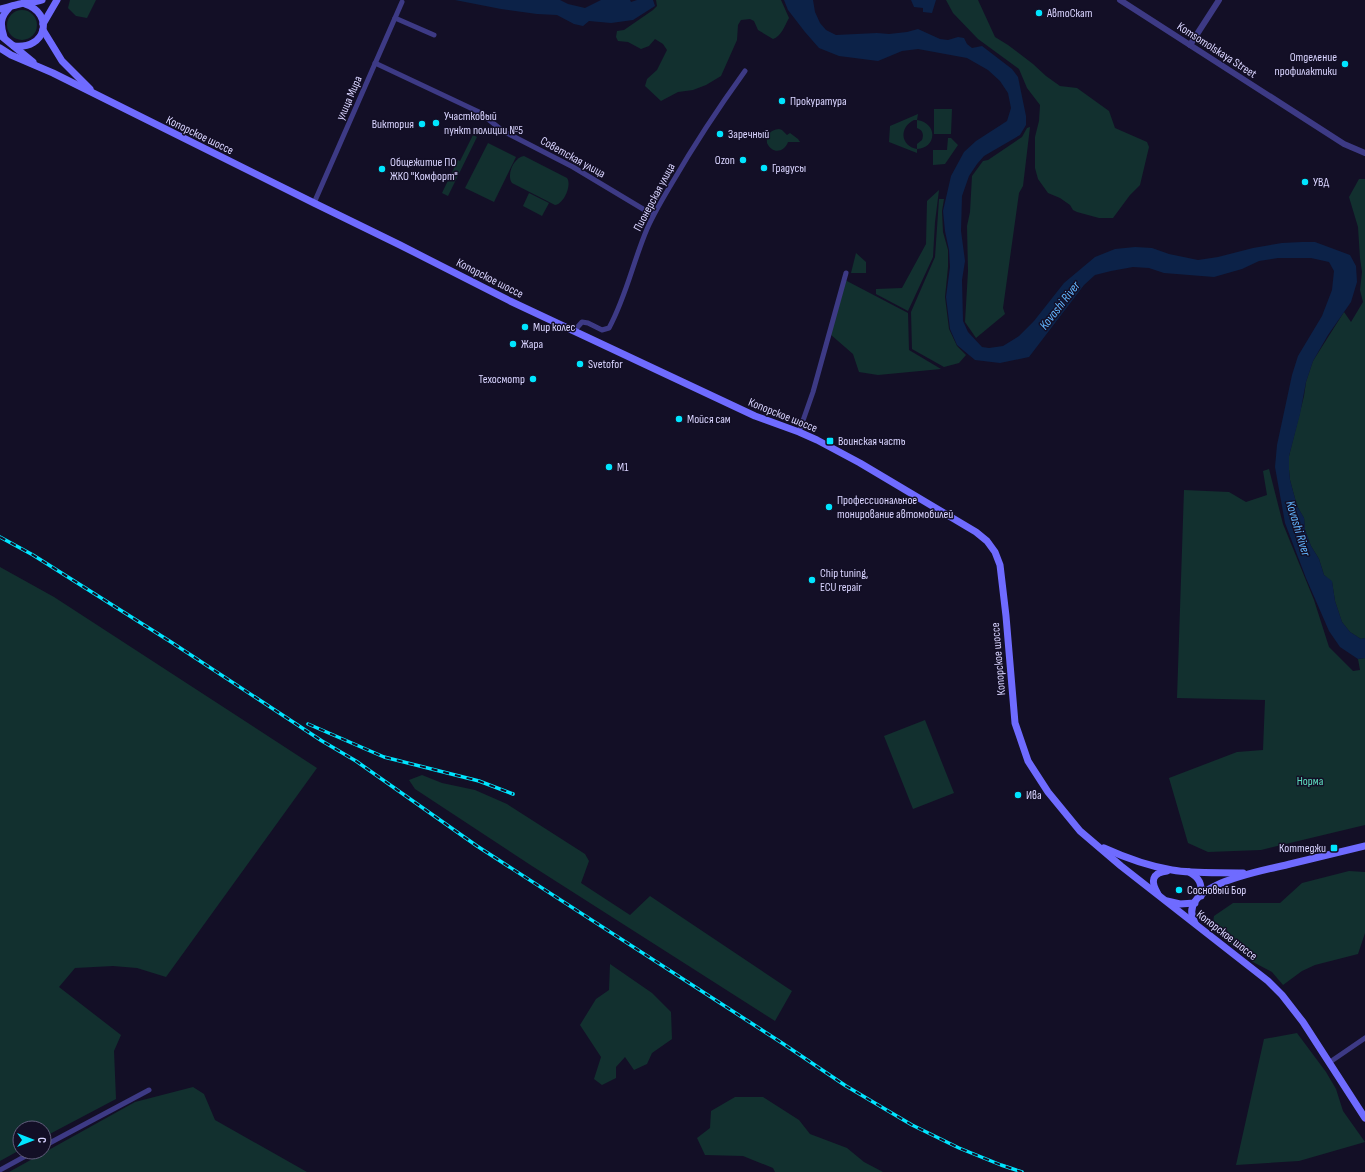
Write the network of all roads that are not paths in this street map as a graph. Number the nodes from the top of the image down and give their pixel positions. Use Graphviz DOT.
graph roads {
  1 [pos="42,0"];
  2 [pos="56,0"];
  3 [pos="1120,0"];
  4 [pos="1219,0"];
  5 [pos="402,2"];
  6 [pos="25,4"];
  7 [pos="9,8"];
  8 [pos="0,9"];
  9 [pos="395,18"];
  10 [pos="43,27"];
  11 [pos="2,36"];
  12 [pos="434,36"];
  13 [pos="1190,45"];
  14 [pos="14,46"];
  15 [pos="0,48"];
  16 [pos="376,63"];
  17 [pos="38,66"];
  18 [pos="745,71"];
  19 [pos="96,95"];
  20 [pos="1365,153"];
  21 [pos="314,203"];
  22 [pos="653,215"];
  23 [pos="846,274"];
  24 [pos="574,331"];
  25 [pos="799,432"];
  26 [pos="1096,845"];
  27 [pos="1365,846"];
  28 [pos="1172,870"];
  29 [pos="1189,872"];
  30 [pos="1247,873"];
  31 [pos="1201,896"];
  32 [pos="1161,898"];
  33 [pos="1194,903"];
  34 [pos="1196,925"];
  35 [pos="1365,1038"];
  36 [pos="1330,1062"];
  37 [pos="149,1090"];
  38 [pos="1365,1118"];
  39 [pos="52,1142"];
  40 [pos="18,1160"];
  41 [pos="0,1170"];
  1 -- 6 [label="main road"];
  2 -- 10 [label="main road"];
  3 -- 13 [label="street, Komsomolskaya Street"];
  4 -- 13 [label="street"];
  5 -- 9 [label="street, улица Мира"];
  6 -- 7 [label="main road"];
  6 -- 10 [label="main road"];
  7 -- 8 [label="main road"];
  7 -- 11 [label="main road"];
  9 -- 12 [label="street"];
  9 -- 16 [label="street, улица Мира"];
  10 -- 14 [label="main road"];
  10 -- 19 [label="main road"];
  11 -- 14 [label="main road"];
  13 -- 20 [label="street, Komsomolskaya Street"];
  14 -- 17 [label="main road"];
  15 -- 17 [label="main road"];
  16 -- 21 [label="street, улица Мира"];
  16 -- 22 [label="street, Советская улица"];
  17 -- 19 [label="main road, Копорское шоссе"];
  18 -- 22 [label="street, Пионерская улица"];
  19 -- 21 [label="main road, Копорское шоссе"];
  21 -- 24 [label="main road, Копорское шоссе"];
  22 -- 24 [label="street, Пионерская улица"];
  23 -- 25 [label="street"];
  24 -- 25 [label="main road, Копорское шоссе"];
  25 -- 26 [label="main road, Копорское шоссе"];
  26 -- 28 [label="main road"];
  26 -- 32 [label="main road, Копорское шоссе"];
  27 -- 30 [label="main road"];
  28 -- 29 [label="main road"];
  28 -- 32 [label="main road"];
  29 -- 30 [label="main road"];
  29 -- 31 [label="main road"];
  30 -- 31 [label="main road"];
  31 -- 33 [label="main road"];
  32 -- 33 [label="main road"];
  32 -- 34 [label="main road, Копорское шоссе"];
  33 -- 34 [label="main road"];
  34 -- 36 [label="main road, Копорское шоссе"];
  35 -- 36 [label="street"];
  36 -- 38 [label="main road, Копорское шоссе"];
  37 -- 39 [label="street"];
  40 -- 41 [label="street"];
}
